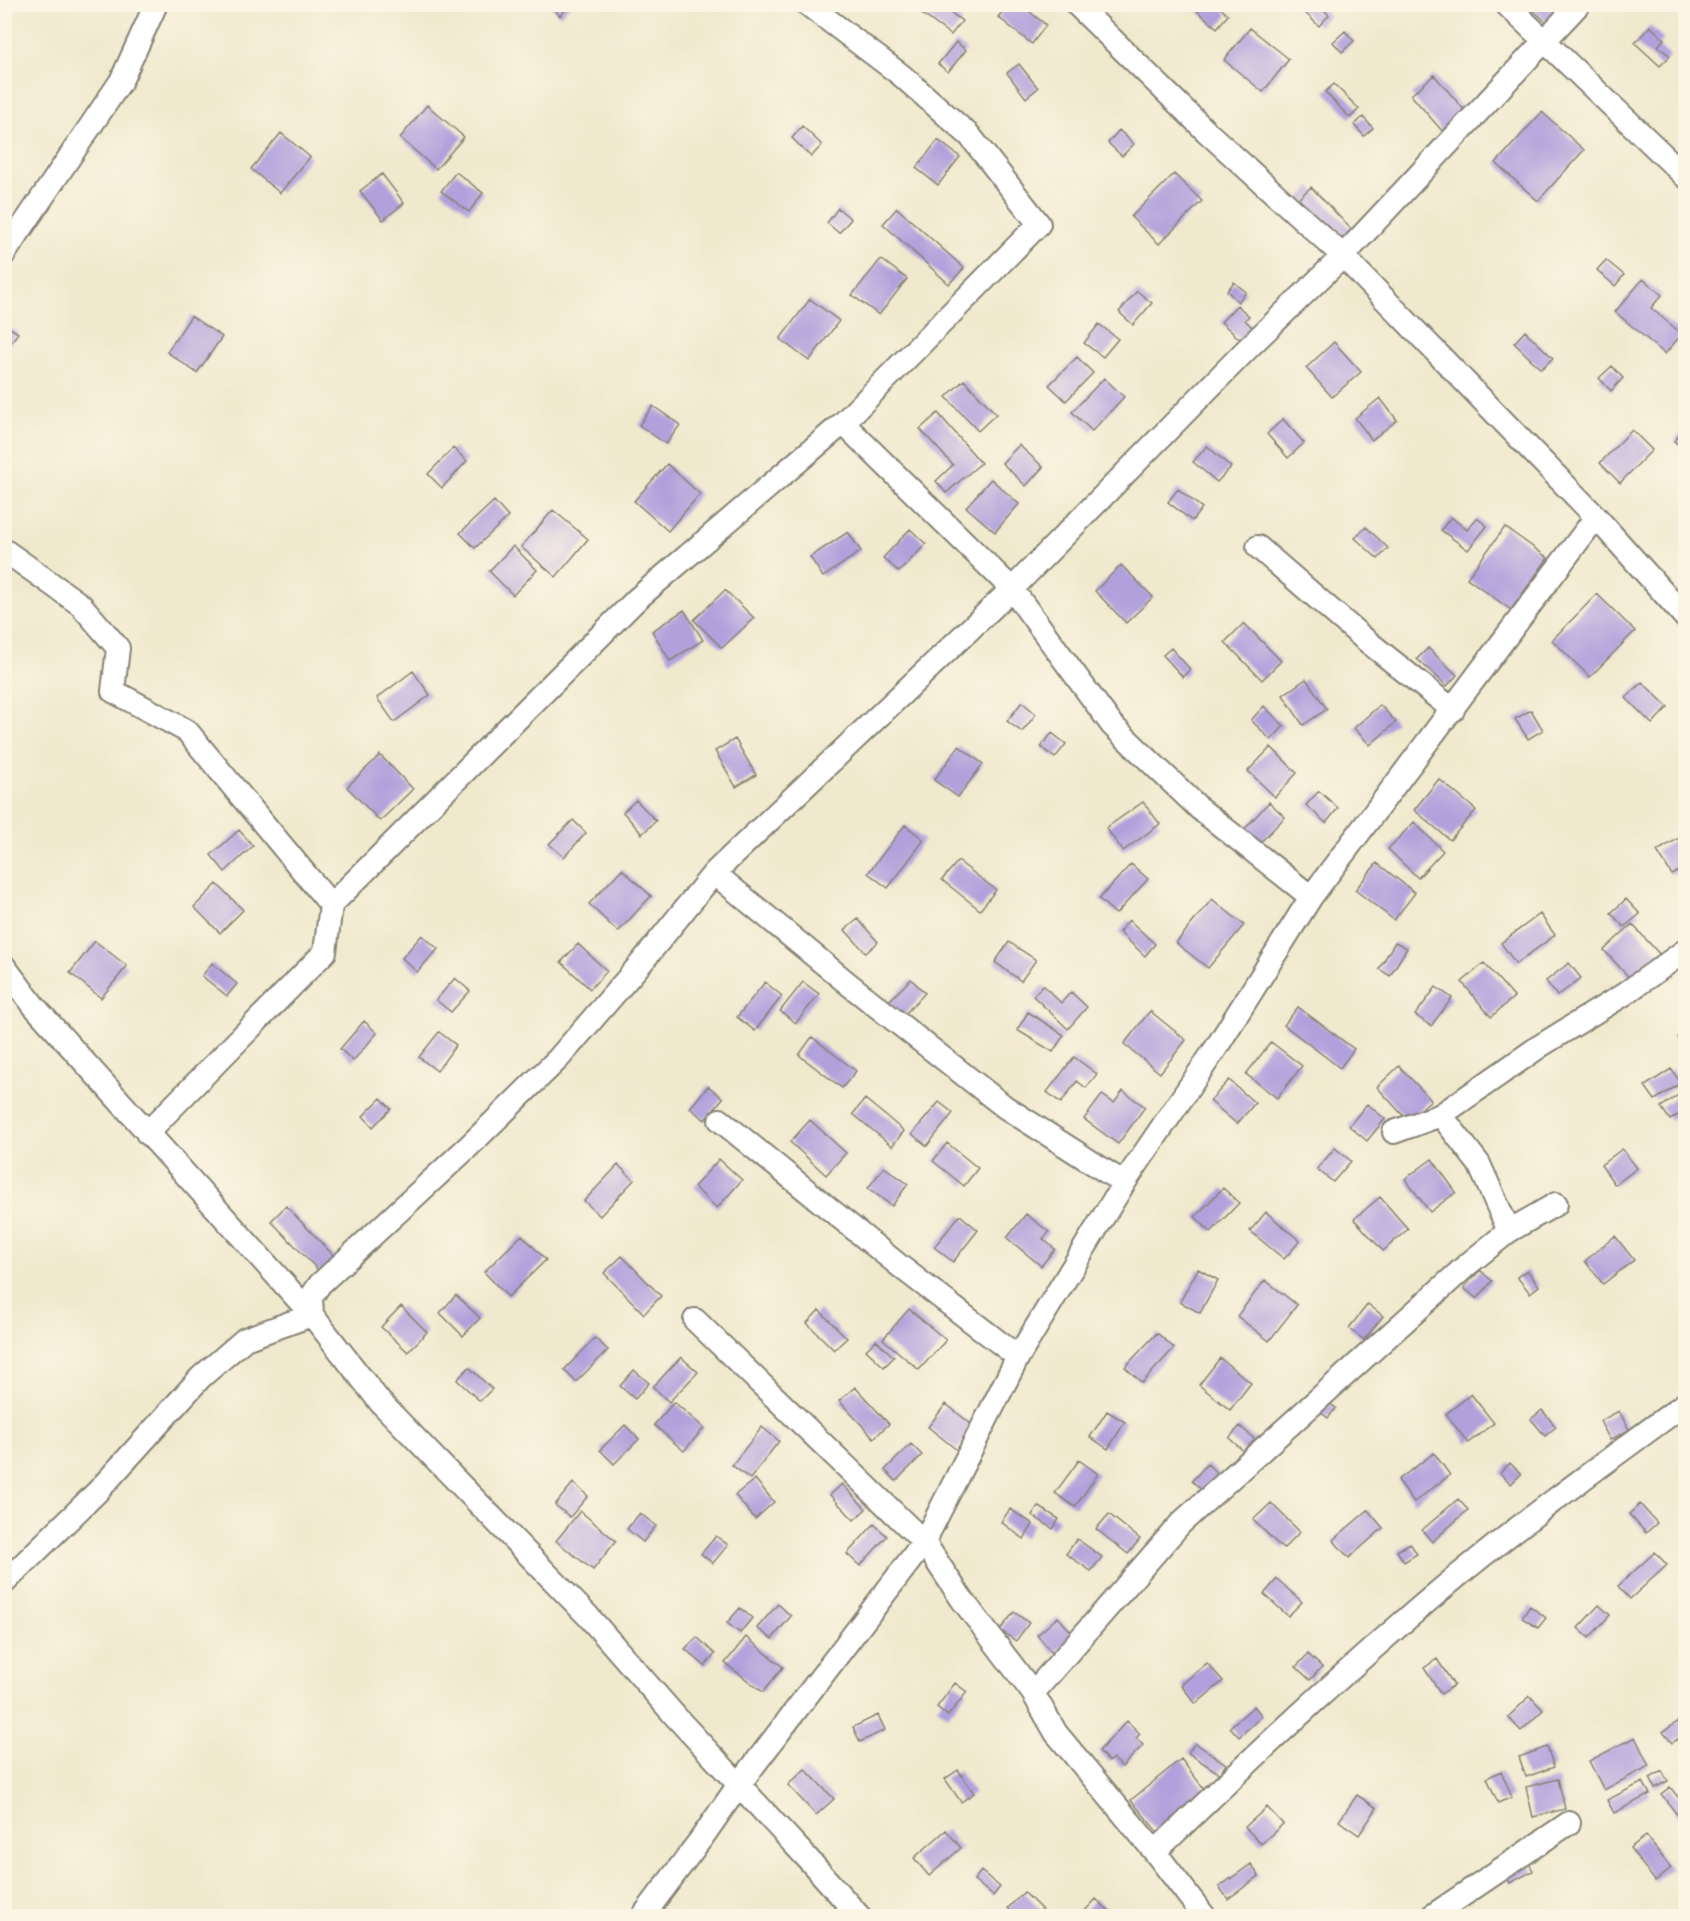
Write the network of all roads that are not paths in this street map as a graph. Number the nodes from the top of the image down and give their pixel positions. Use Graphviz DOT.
graph roads {
  1 [pos="156,4"];
  2 [pos="807,4"];
  3 [pos="1076,4"];
  4 [pos="1506,4"];
  5 [pos="1579,4"];
  6 [pos="1545,41"];
  7 [pos="1686,177"];
  8 [pos="4,254"];
  9 [pos="1343,256"];
  10 [pos="843,423"];
  11 [pos="1596,518"];
  12 [pos="1258,547"];
  13 [pos="4,550"];
  14 [pos="1012,590"];
  15 [pos="1686,618"];
  16 [pos="1453,710"];
  17 [pos="714,873"];
  18 [pos="1311,897"];
  19 [pos="331,905"];
  20 [pos="1686,950"];
  21 [pos="4,966"];
  22 [pos="1441,1115"];
  23 [pos="720,1120"];
  24 [pos="1394,1132"];
  25 [pos="147,1133"];
  26 [pos="1124,1183"];
  27 [pos="1556,1204"];
  28 [pos="1509,1231"];
  29 [pos="312,1315"];
  30 [pos="695,1320"];
  31 [pos="1018,1358"];
  32 [pos="1686,1403"];
  33 [pos="924,1542"];
  34 [pos="4,1583"];
  35 [pos="1033,1693"];
  36 [pos="738,1786"];
  37 [pos="1569,1823"];
  38 [pos="1155,1852"];
  39 [pos="643,1917"];
  40 [pos="859,1917"];
  41 [pos="1203,1917"];
  42 [pos="1432,1917"];
  1 -- 8 [label="street"];
  2 -- 10 [label="street"];
  3 -- 9 [label="street"];
  4 -- 6 [label="street"];
  5 -- 6 [label="street"];
  6 -- 7 [label="street"];
  6 -- 9 [label="street"];
  9 -- 11 [label="street"];
  9 -- 14 [label="street"];
  10 -- 14 [label="street"];
  10 -- 19 [label="street"];
  11 -- 15 [label="street"];
  11 -- 16 [label="street"];
  12 -- 16 [label="street"];
  13 -- 19 [label="street"];
  14 -- 17 [label="street"];
  14 -- 18 [label="street"];
  16 -- 18 [label="street"];
  17 -- 26 [label="street"];
  17 -- 29 [label="street"];
  18 -- 26 [label="street"];
  19 -- 25 [label="street"];
  20 -- 22 [label="street"];
  21 -- 25 [label="street"];
  22 -- 24 [label="street"];
  22 -- 28 [label="street"];
  23 -- 31 [label="street"];
  25 -- 29 [label="street"];
  26 -- 31 [label="street"];
  27 -- 28 [label="street"];
  28 -- 35 [label="street"];
  29 -- 34 [label="street"];
  29 -- 36 [label="street"];
  30 -- 33 [label="street"];
  31 -- 33 [label="street"];
  32 -- 38 [label="street"];
  33 -- 35 [label="street"];
  33 -- 36 [label="street"];
  35 -- 38 [label="street"];
  36 -- 39 [label="street"];
  36 -- 40 [label="street"];
  37 -- 42 [label="street"];
  38 -- 41 [label="street"];
}
